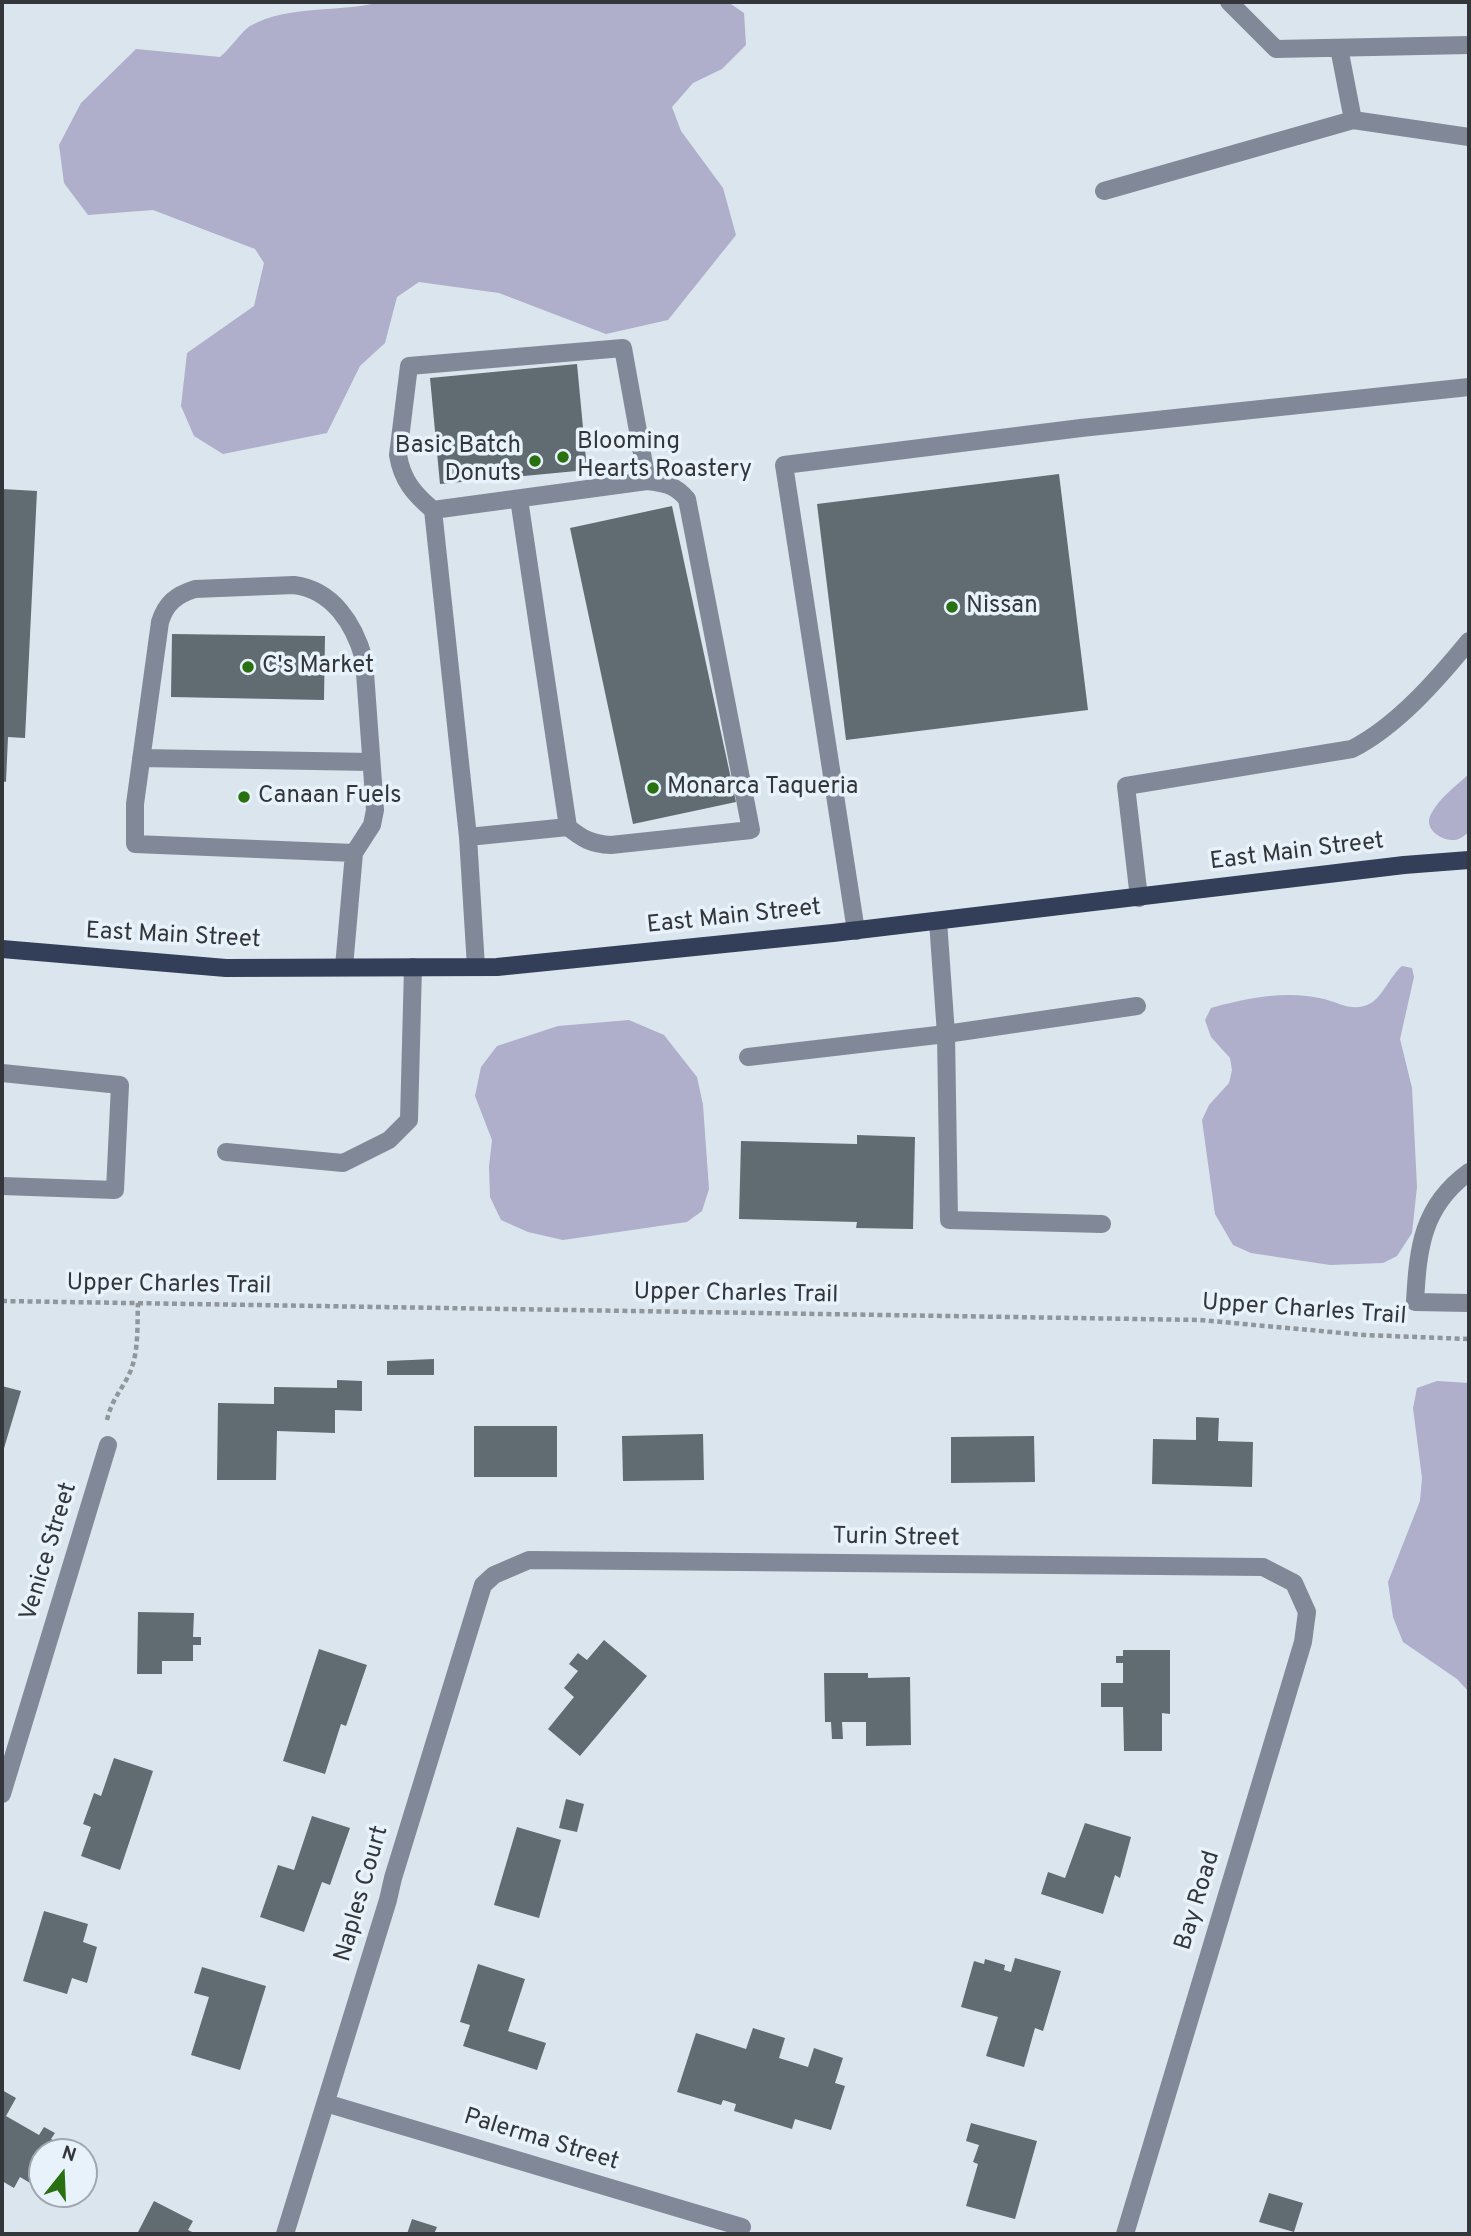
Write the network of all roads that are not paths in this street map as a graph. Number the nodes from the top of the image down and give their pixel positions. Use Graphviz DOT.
graph roads {
  1 [pos="1229,2"];
  2 [pos="1469,45"];
  3 [pos="1339,48"];
  4 [pos="1353,120"];
  5 [pos="1469,137"];
  6 [pos="1104,191"];
  7 [pos="1469,387"];
  8 [pos="647,481"];
  9 [pos="519,499"];
  10 [pos="433,510"];
  11 [pos="1469,641"];
  12 [pos="141,758"];
  13 [pos="371,762"];
  14 [pos="568,827"];
  15 [pos="468,837"];
  16 [pos="354,853"];
  17 [pos="1469,860"];
  18 [pos="1139,898"];
  19 [pos="938,921"];
  20 [pos="856,931"];
  21 [pos="2,949"];
  22 [pos="344,967"];
  23 [pos="413,967"];
  24 [pos="477,967"];
  25 [pos="1137,1006"];
  26 [pos="946,1034"];
  27 [pos="748,1056"];
  28 [pos="2,1073"];
  29 [pos="226,1152"];
  30 [pos="1469,1172"];
  31 [pos="2,1186"];
  32 [pos="1102,1224"];
  33 [pos="1469,1303"];
  34 [pos="108,1445"];
  35 [pos="496,1574"];
  36 [pos="1294,1583"];
  37 [pos="2,1794"];
  38 [pos="326,2103"];
  39 [pos="742,2227"];
  40 [pos="285,2234"];
  41 [pos="1125,2234"];
  1 -- 3 [label="street"];
  2 -- 3 [label="street"];
  3 -- 4 [label="street"];
  4 -- 5 [label="street"];
  4 -- 6 [label="street"];
  7 -- 20 [label="street"];
  8 -- 9 [label="street"];
  8 -- 10 [label="street"];
  8 -- 14 [label="street"];
  9 -- 10 [label="street"];
  9 -- 14 [label="street"];
  10 -- 15 [label="street"];
  11 -- 18 [label="street"];
  12 -- 13 [label="street"];
  12 -- 13 [label="street"];
  12 -- 16 [label="street"];
  13 -- 16 [label="street"];
  14 -- 15 [label="street"];
  15 -- 24 [label="street"];
  16 -- 22 [label="street"];
  17 -- 18 [label="main road, East Main Street"];
  18 -- 19 [label="main road, East Main Street"];
  19 -- 20 [label="main road, East Main Street"];
  19 -- 26 [label="street"];
  20 -- 24 [label="main road, East Main Street"];
  21 -- 22 [label="main road, East Main Street"];
  22 -- 23 [label="main road, East Main Street"];
  23 -- 24 [label="main road, East Main Street"];
  23 -- 29 [label="street"];
  25 -- 26 [label="street"];
  26 -- 27 [label="street"];
  26 -- 32 [label="street"];
  28 -- 31 [label="street"];
  30 -- 33 [label="street"];
  34 -- 37 [label="street, Venice Street"];
  35 -- 36 [label="street, Turin Street"];
  35 -- 38 [label="street, Naples Court"];
  36 -- 41 [label="street, Bay Road"];
  38 -- 39 [label="street, Palerma Street"];
  38 -- 40 [label="street, Naples Court"];
}
